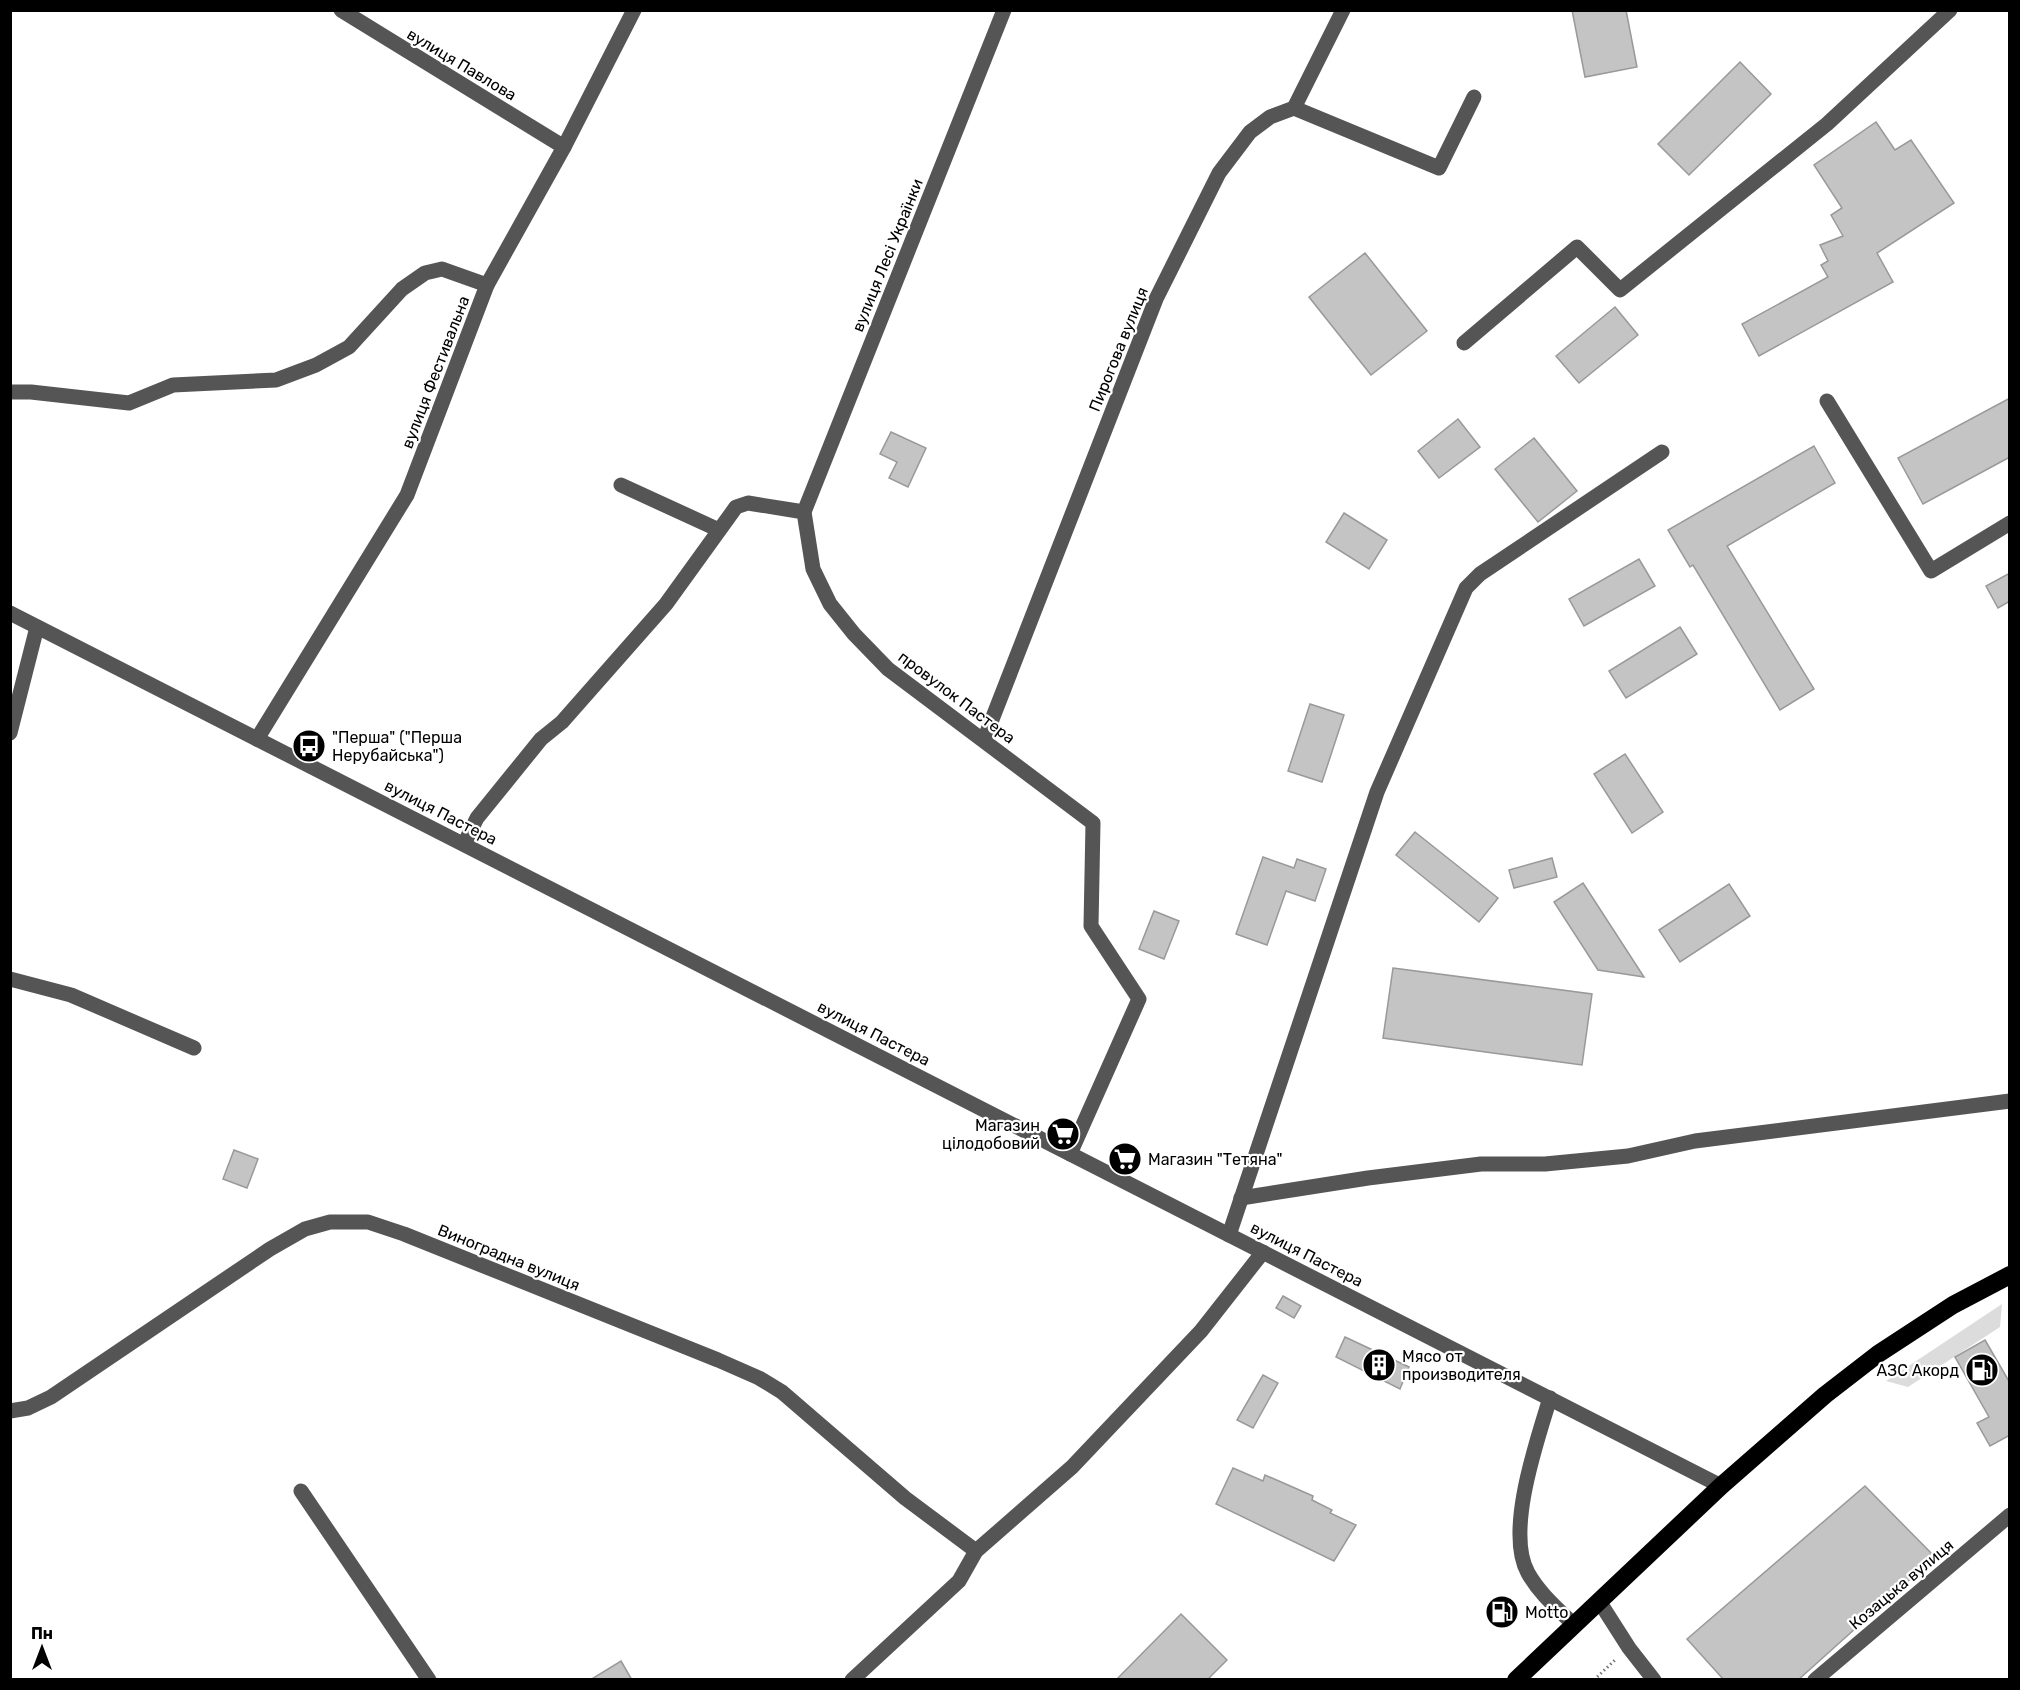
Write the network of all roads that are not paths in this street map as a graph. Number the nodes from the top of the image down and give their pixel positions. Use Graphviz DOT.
graph roads {
  1 [pos="340,10"];
  2 [pos="634,10"];
  3 [pos="1004,10"];
  4 [pos="1343,10"];
  5 [pos="1950,10"];
  6 [pos="1474,97"];
  7 [pos="1294,108"];
  8 [pos="564,147"];
  9 [pos="487,285"];
  10 [pos="1464,343"];
  11 [pos="10,392"];
  12 [pos="1827,400"];
  13 [pos="1662,452"];
  14 [pos="621,485"];
  15 [pos="804,512"];
  16 [pos="2010,523"];
  17 [pos="719,530"];
  18 [pos="10,613"];
  19 [pos="37,627"];
  20 [pos="10,733"];
  21 [pos="257,739"];
  22 [pos="984,740"];
  23 [pos="464,844"];
  24 [pos="10,979"];
  25 [pos="194,1048"];
  26 [pos="2010,1101"];
  27 [pos="1070,1154"];
  28 [pos="1241,1198"];
  29 [pos="1229,1235"];
  30 [pos="1263,1252"];
  31 [pos="2010,1275"];
  32 [pos="1550,1398"];
  33 [pos="10,1411"];
  34 [pos="1721,1486"];
  35 [pos="301,1491"];
  36 [pos="2010,1515"];
  37 [pos="976,1551"];
  38 [pos="1599,1601"];
  39 [pos="1574,1625"];
  40 [pos="1822,1677"];
  41 [pos="429,1680"];
  42 [pos="852,1680"];
  43 [pos="1516,1680"];
  44 [pos="1654,1680"];
  1 -- 8 [label="street, вулиця Павлова"];
  2 -- 8 [label="street, вулиця Фестивальна"];
  3 -- 15 [label="street, вулиця Лесі Українки"];
  4 -- 7 [label="street"];
  5 -- 10 [label="street"];
  6 -- 7 [label="street"];
  7 -- 22 [label="street, Пирогова вулиця"];
  8 -- 9 [label="street, вулиця Фестивальна"];
  9 -- 11 [label="street"];
  9 -- 21 [label="street, вулиця Фестивальна"];
  12 -- 16 [label="street"];
  13 -- 28 [label="street"];
  14 -- 17 [label="street"];
  15 -- 17 [label="street"];
  15 -- 22 [label="street, провулок Пастера"];
  17 -- 23 [label="street"];
  18 -- 19 [label="street, вулиця Пастера"];
  19 -- 20 [label="street"];
  19 -- 21 [label="street, вулиця Пастера"];
  21 -- 23 [label="street, вулиця Пастера"];
  22 -- 27 [label="street, провулок Пастера"];
  23 -- 27 [label="street, вулиця Пастера"];
  24 -- 25 [label="street"];
  26 -- 28 [label="street"];
  27 -- 29 [label="street, вулиця Пастера"];
  28 -- 29 [label="street"];
  29 -- 30 [label="street, вулиця Пастера"];
  30 -- 32 [label="street, вулиця Пастера"];
  30 -- 37 [label="street"];
  31 -- 34 [label="highway"];
  32 -- 34 [label="street, вулиця Пастера"];
  32 -- 39 [label="street"];
  33 -- 37 [label="street, Виноградна вулиця"];
  34 -- 38 [label="highway"];
  35 -- 41 [label="street"];
  36 -- 40 [label="street, Козацька вулиця"];
  37 -- 42 [label="street"];
  38 -- 39 [label="highway"];
  38 -- 44 [label="street"];
  39 -- 43 [label="highway"];
}
